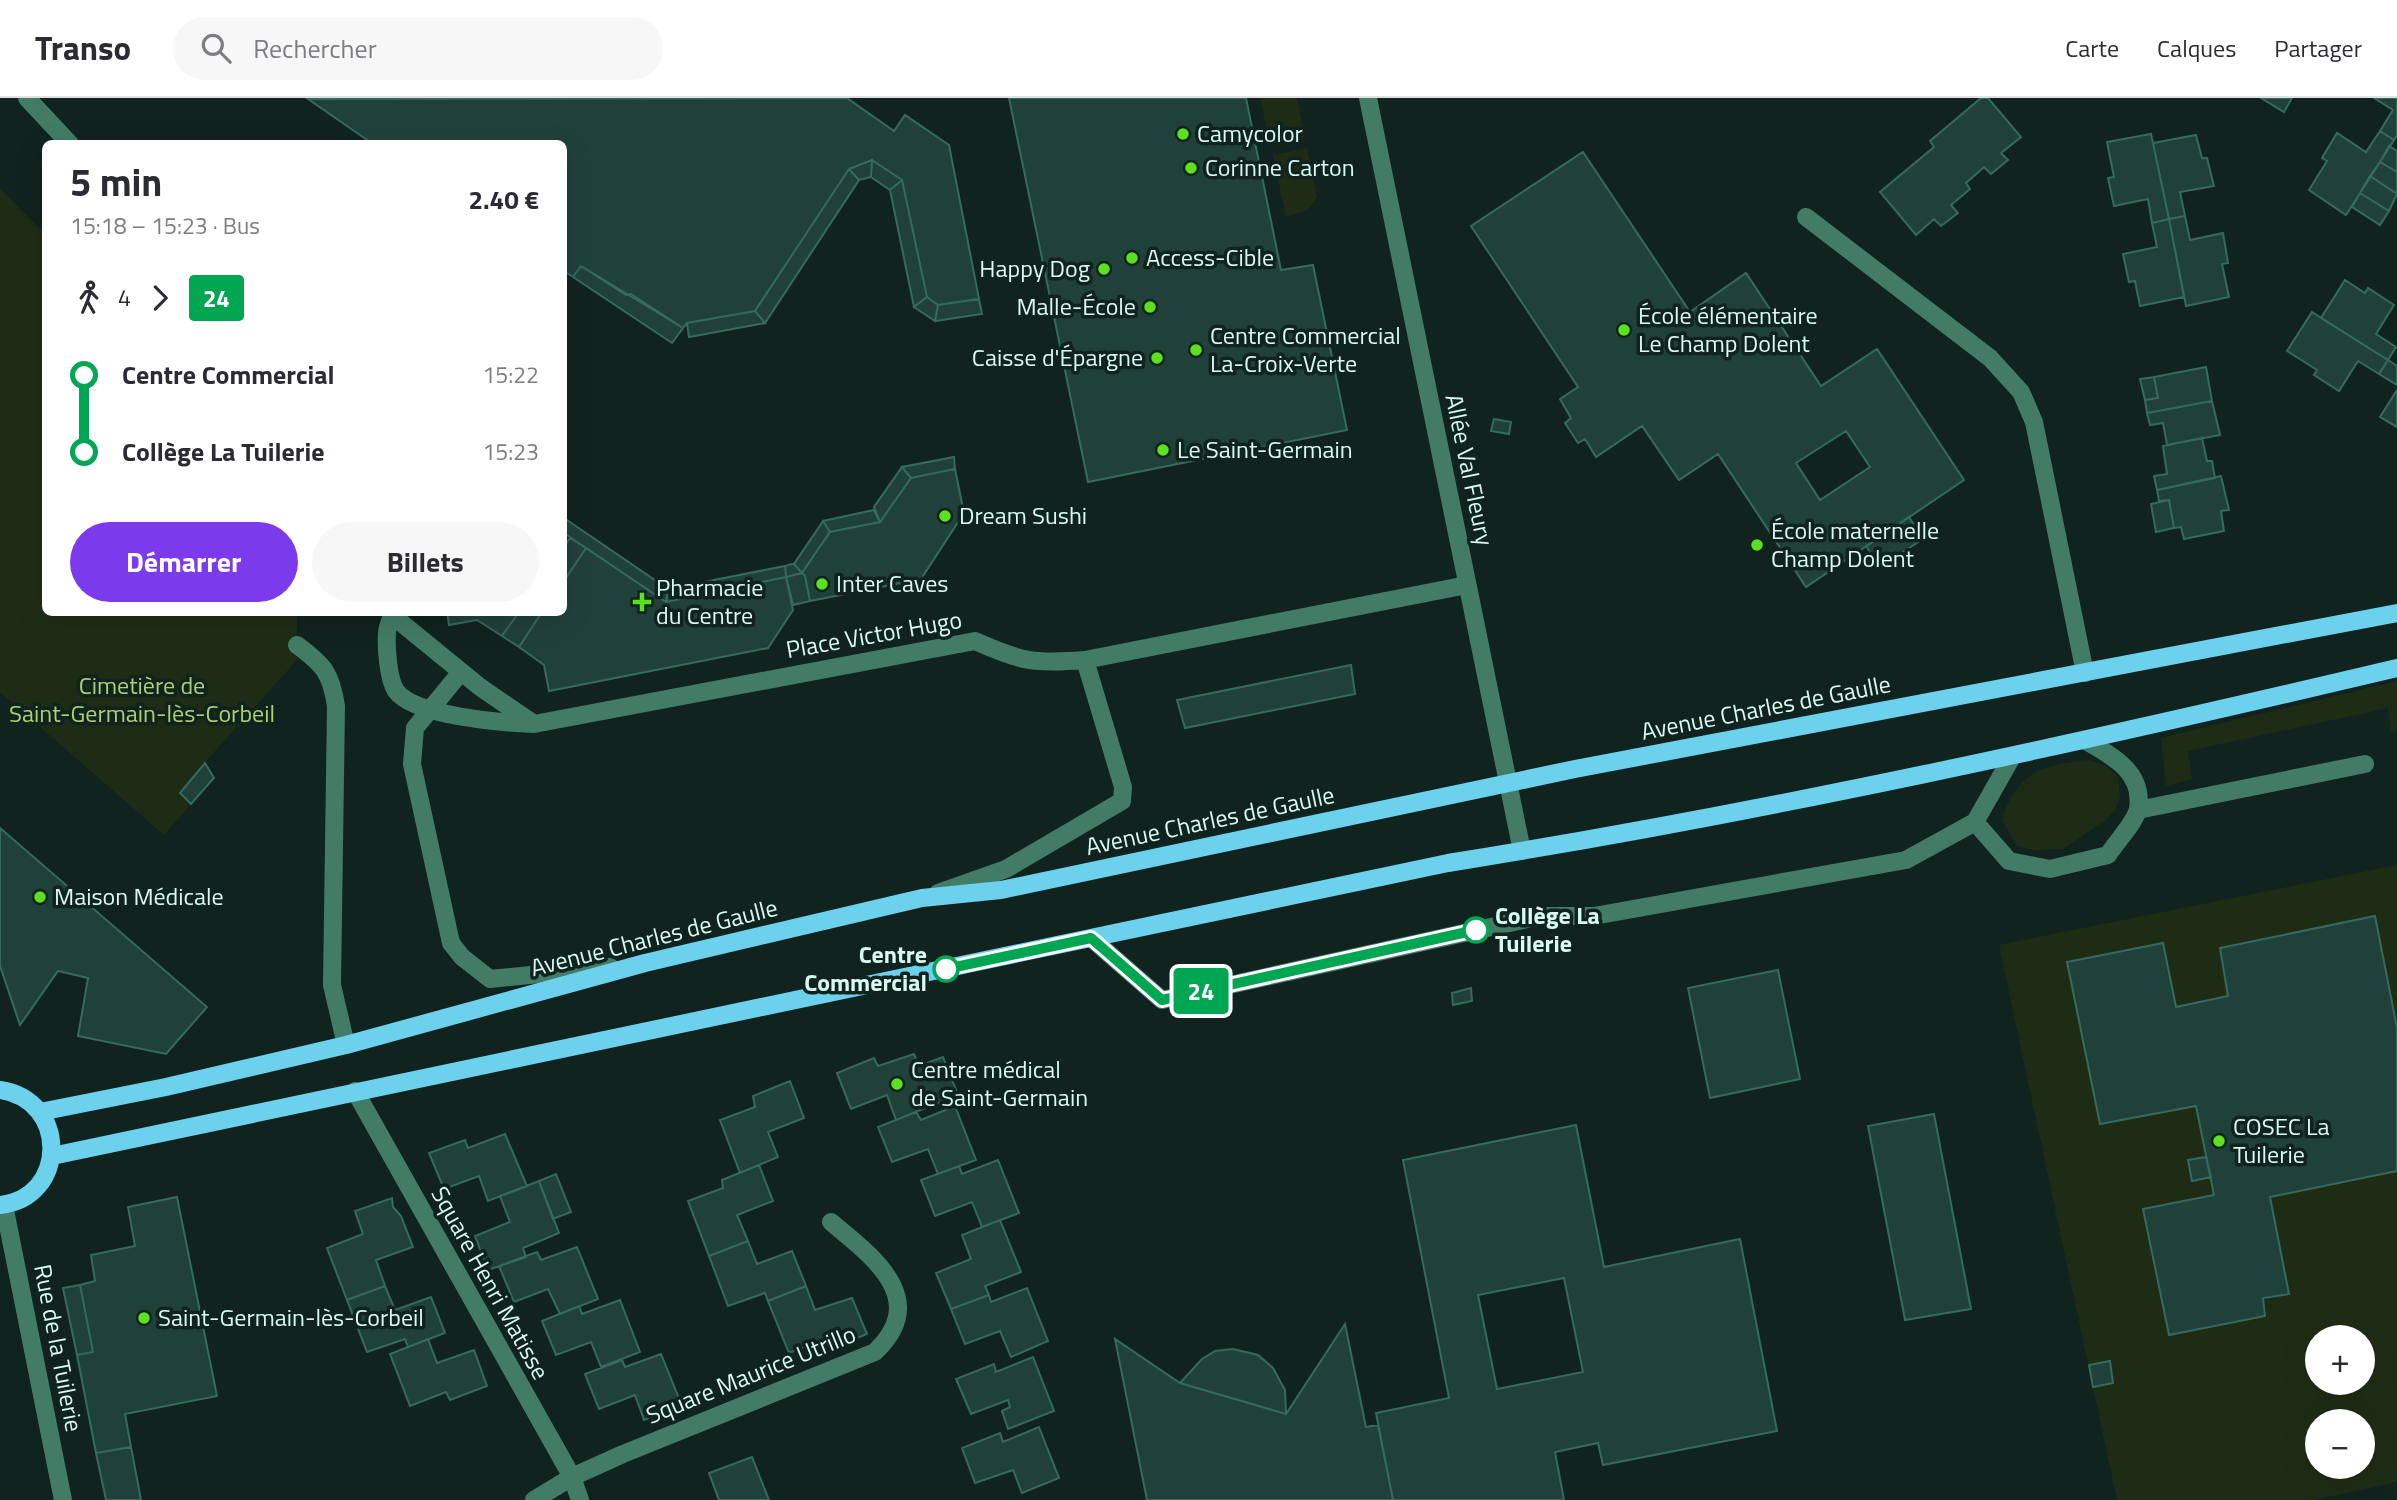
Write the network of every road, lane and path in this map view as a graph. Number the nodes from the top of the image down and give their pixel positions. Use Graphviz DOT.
graph roads {
  1 [pos="27,98"];
  2 [pos="1368,98"];
  3 [pos="66,140"];
  4 [pos="1806,217"];
  5 [pos="1467,585"];
  6 [pos="2397,613"];
  7 [pos="391,616"];
  8 [pos="394,616"];
  9 [pos="297,645"];
  10 [pos="1085,660"];
  11 [pos="2397,668"];
  12 [pos="461,672"];
  13 [pos="2085,673"];
  14 [pos="430,710"];
  15 [pos="534,724"];
  16 [pos="2086,741"];
  17 [pos="2012,757"];
  18 [pos="2365,764"];
  19 [pos="1508,783"];
  20 [pos="2138,810"];
  21 [pos="1975,822"];
  22 [pos="1521,851"];
  23 [pos="922,898"];
  24 [pos="1091,938"];
  25 [pos="645,963"];
  26 [pos="346,1045"];
  27 [pos="1,1088"];
  28 [pos="355,1091"];
  29 [pos="40,1112"];
  30 [pos="52,1156"];
  31 [pos="2,1205"];
  32 [pos="831,1222"];
  33 [pos="572,1477"];
  34 [pos="63,1500"];
  35 [pos="534,1500"];
  36 [pos="580,1500"];
  1 -- 3 [label="street"];
  2 -- 5 [label="street, Allée Val Fleury"];
  4 -- 13 [label="street"];
  5 -- 10 [label="street, Place Victor Hugo"];
  5 -- 19 [label="street, Allée Val Fleury"];
  6 -- 13 [label="main road, Avenue Charles de Gaulle"];
  7 -- 14 [label="street, Place Victor Hugo"];
  8 -- 12 [label="street, Place Victor Hugo"];
  9 -- 26 [label="street"];
  10 -- 15 [label="street, Place Victor Hugo"];
  10 -- 23 [label="street"];
  11 -- 16 [label="main road"];
  12 -- 14 [label="street"];
  12 -- 15 [label="street, Place Victor Hugo"];
  13 -- 19 [label="main road, Avenue Charles de Gaulle"];
  14 -- 15 [label="street, Place Victor Hugo"];
  14 -- 25 [label="street"];
  16 -- 17 [label="main road"];
  16 -- 20 [label="street"];
  17 -- 21 [label="street"];
  17 -- 22 [label="main road"];
  18 -- 20 [label="street"];
  19 -- 22 [label="street, Allée Val Fleury"];
  19 -- 23 [label="main road, Avenue Charles de Gaulle"];
  20 -- 21 [label="street"];
  21 -- 24 [label="street"];
  22 -- 24 [label="main road"];
  23 -- 25 [label="main road, Avenue Charles de Gaulle"];
  24 -- 28 [label="main road"];
  25 -- 26 [label="main road, Avenue Charles de Gaulle"];
  26 -- 29 [label="main road, Avenue Charles de Gaulle"];
  27 -- 29 [label="main road"];
  28 -- 30 [label="main road"];
  28 -- 33 [label="street, Square Henri Matisse"];
  29 -- 30 [label="main road"];
  30 -- 31 [label="main road"];
  31 -- 34 [label="street, Rue de la Tuilerie"];
  32 -- 33 [label="street, Square Maurice Utrillo"];
  33 -- 35 [label="street, Square Maurice Utrillo"];
  33 -- 36 [label="street, Square Henri Matisse"];
}
